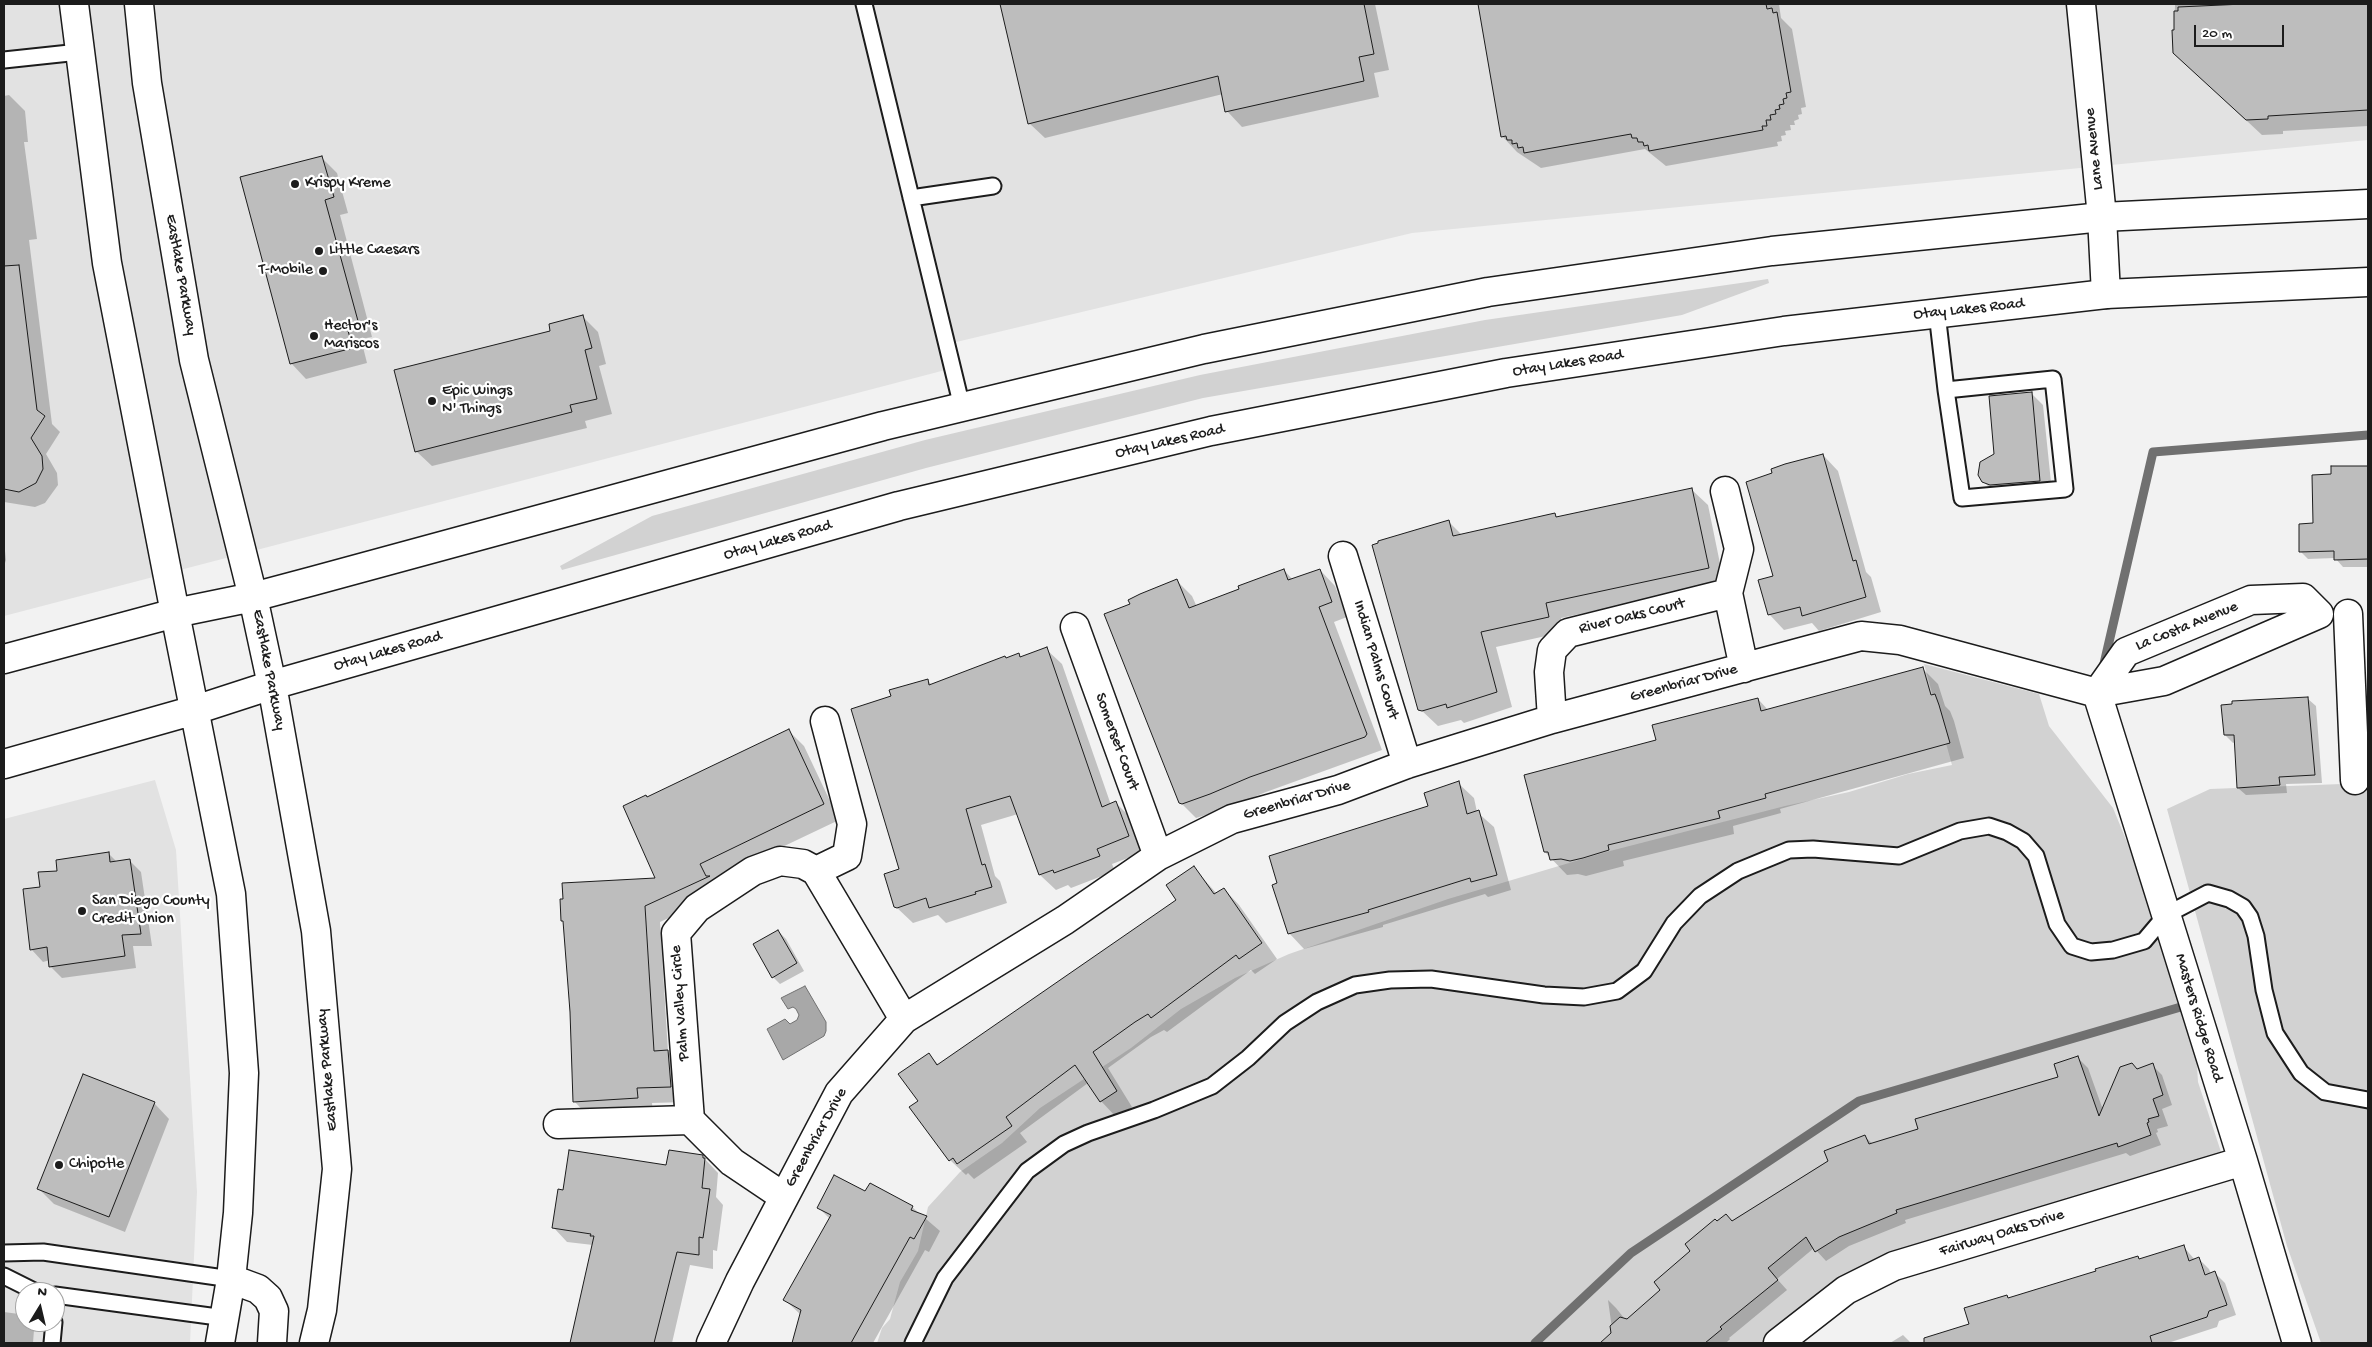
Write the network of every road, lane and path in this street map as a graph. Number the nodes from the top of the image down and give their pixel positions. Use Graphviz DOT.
graph roads {
  1 [pos="74,4"];
  2 [pos="139,4"];
  3 [pos="864,4"];
  4 [pos="2081,4"];
  5 [pos="79,52"];
  6 [pos="4,60"];
  7 [pos="993,186"];
  8 [pos="912,198"];
  9 [pos="2368,204"];
  10 [pos="2102,217"];
  11 [pos="2368,282"];
  12 [pos="2106,294"];
  13 [pos="1937,314"];
  14 [pos="1946,390"];
  15 [pos="962,407"];
  16 [pos="1725,491"];
  17 [pos="1343,556"];
  18 [pos="1728,593"];
  19 [pos="253,596"];
  20 [pos="175,613"];
  21 [pos="2319,614"];
  22 [pos="2358,614"];
  23 [pos="1074,627"];
  24 [pos="4,659"];
  25 [pos="1744,668"];
  26 [pos="272,685"];
  27 [pos="2097,693"];
  28 [pos="195,710"];
  29 [pos="1552,719"];
  30 [pos="825,721"];
  31 [pos="4,764"];
  32 [pos="1407,764"];
  33 [pos="2355,780"];
  34 [pos="1158,856"];
  35 [pos="816,871"];
  36 [pos="2166,915"];
  37 [pos="904,1019"];
  38 [pos="2368,1100"];
  39 [pos="690,1120"];
  40 [pos="558,1124"];
  41 [pos="2243,1161"];
  42 [pos="784,1196"];
  43 [pos="4,1253"];
  44 [pos="4,1276"];
  45 [pos="231,1279"];
  46 [pos="16,1282"];
  47 [pos="65,1297"];
  48 [pos="223,1330"];
  49 [pos="272,1343"];
  50 [pos="314,1343"];
  51 [pos="712,1343"];
  52 [pos="913,1343"];
  53 [pos="1778,1343"];
  54 [pos="2297,1343"];
  1 -- 5 [label="main road"];
  2 -- 19 [label="main road, Eastlake Parkway"];
  3 -- 8 [label="lane"];
  4 -- 10 [label="main road, Lane Avenue"];
  5 -- 6 [label="lane"];
  5 -- 20 [label="main road"];
  7 -- 8 [label="lane"];
  8 -- 15 [label="lane"];
  9 -- 10 [label="main road"];
  10 -- 12 [label="main road, Lane Avenue"];
  10 -- 15 [label="main road"];
  11 -- 12 [label="main road, Otay Lakes Road"];
  12 -- 13 [label="main road, Otay Lakes Road"];
  13 -- 14 [label="lane"];
  13 -- 26 [label="main road, Otay Lakes Road"];
  14 -- 14 [label="lane"];
  15 -- 19 [label="main road"];
  16 -- 18 [label="main road"];
  17 -- 32 [label="main road, Indian Palms Court"];
  18 -- 25 [label="main road"];
  18 -- 29 [label="main road, River Oaks Court"];
  19 -- 20 [label="main road"];
  19 -- 26 [label="main road, Eastlake Parkway"];
  20 -- 24 [label="main road"];
  20 -- 28 [label="main road"];
  21 -- 22 [label="main road"];
  21 -- 27 [label="main road"];
  21 -- 27 [label="main road, La Costa Avenue"];
  22 -- 33 [label="main road"];
  23 -- 34 [label="main road, Somerset Court"];
  25 -- 27 [label="main road, Greenbriar Drive"];
  25 -- 29 [label="main road, Greenbriar Drive"];
  26 -- 28 [label="main road, Otay Lakes Road"];
  26 -- 50 [label="main road, Eastlake Parkway"];
  27 -- 36 [label="main road, Masters Ridge Road"];
  28 -- 31 [label="main road, Otay Lakes Road"];
  28 -- 45 [label="main road"];
  29 -- 32 [label="main road, Greenbriar Drive"];
  30 -- 35 [label="main road"];
  32 -- 34 [label="main road, Greenbriar Drive"];
  34 -- 37 [label="main road, Greenbriar Drive"];
  35 -- 37 [label="main road"];
  35 -- 39 [label="main road, Palm Valley Circle"];
  36 -- 38 [label="lane"];
  36 -- 41 [label="main road, Masters Ridge Road"];
  36 -- 52 [label="lane"];
  37 -- 42 [label="main road, Greenbriar Drive"];
  39 -- 40 [label="main road"];
  39 -- 42 [label="main road"];
  41 -- 53 [label="main road, Fairway Oaks Drive"];
  41 -- 54 [label="main road, Masters Ridge Road"];
  42 -- 51 [label="main road, Greenbriar Drive"];
  43 -- 45 [label="lane"];
  44 -- 46 [label="lane"];
  45 -- 48 [label="main road"];
  45 -- 49 [label="main road"];
  47 -- 48 [label="lane"];
}
